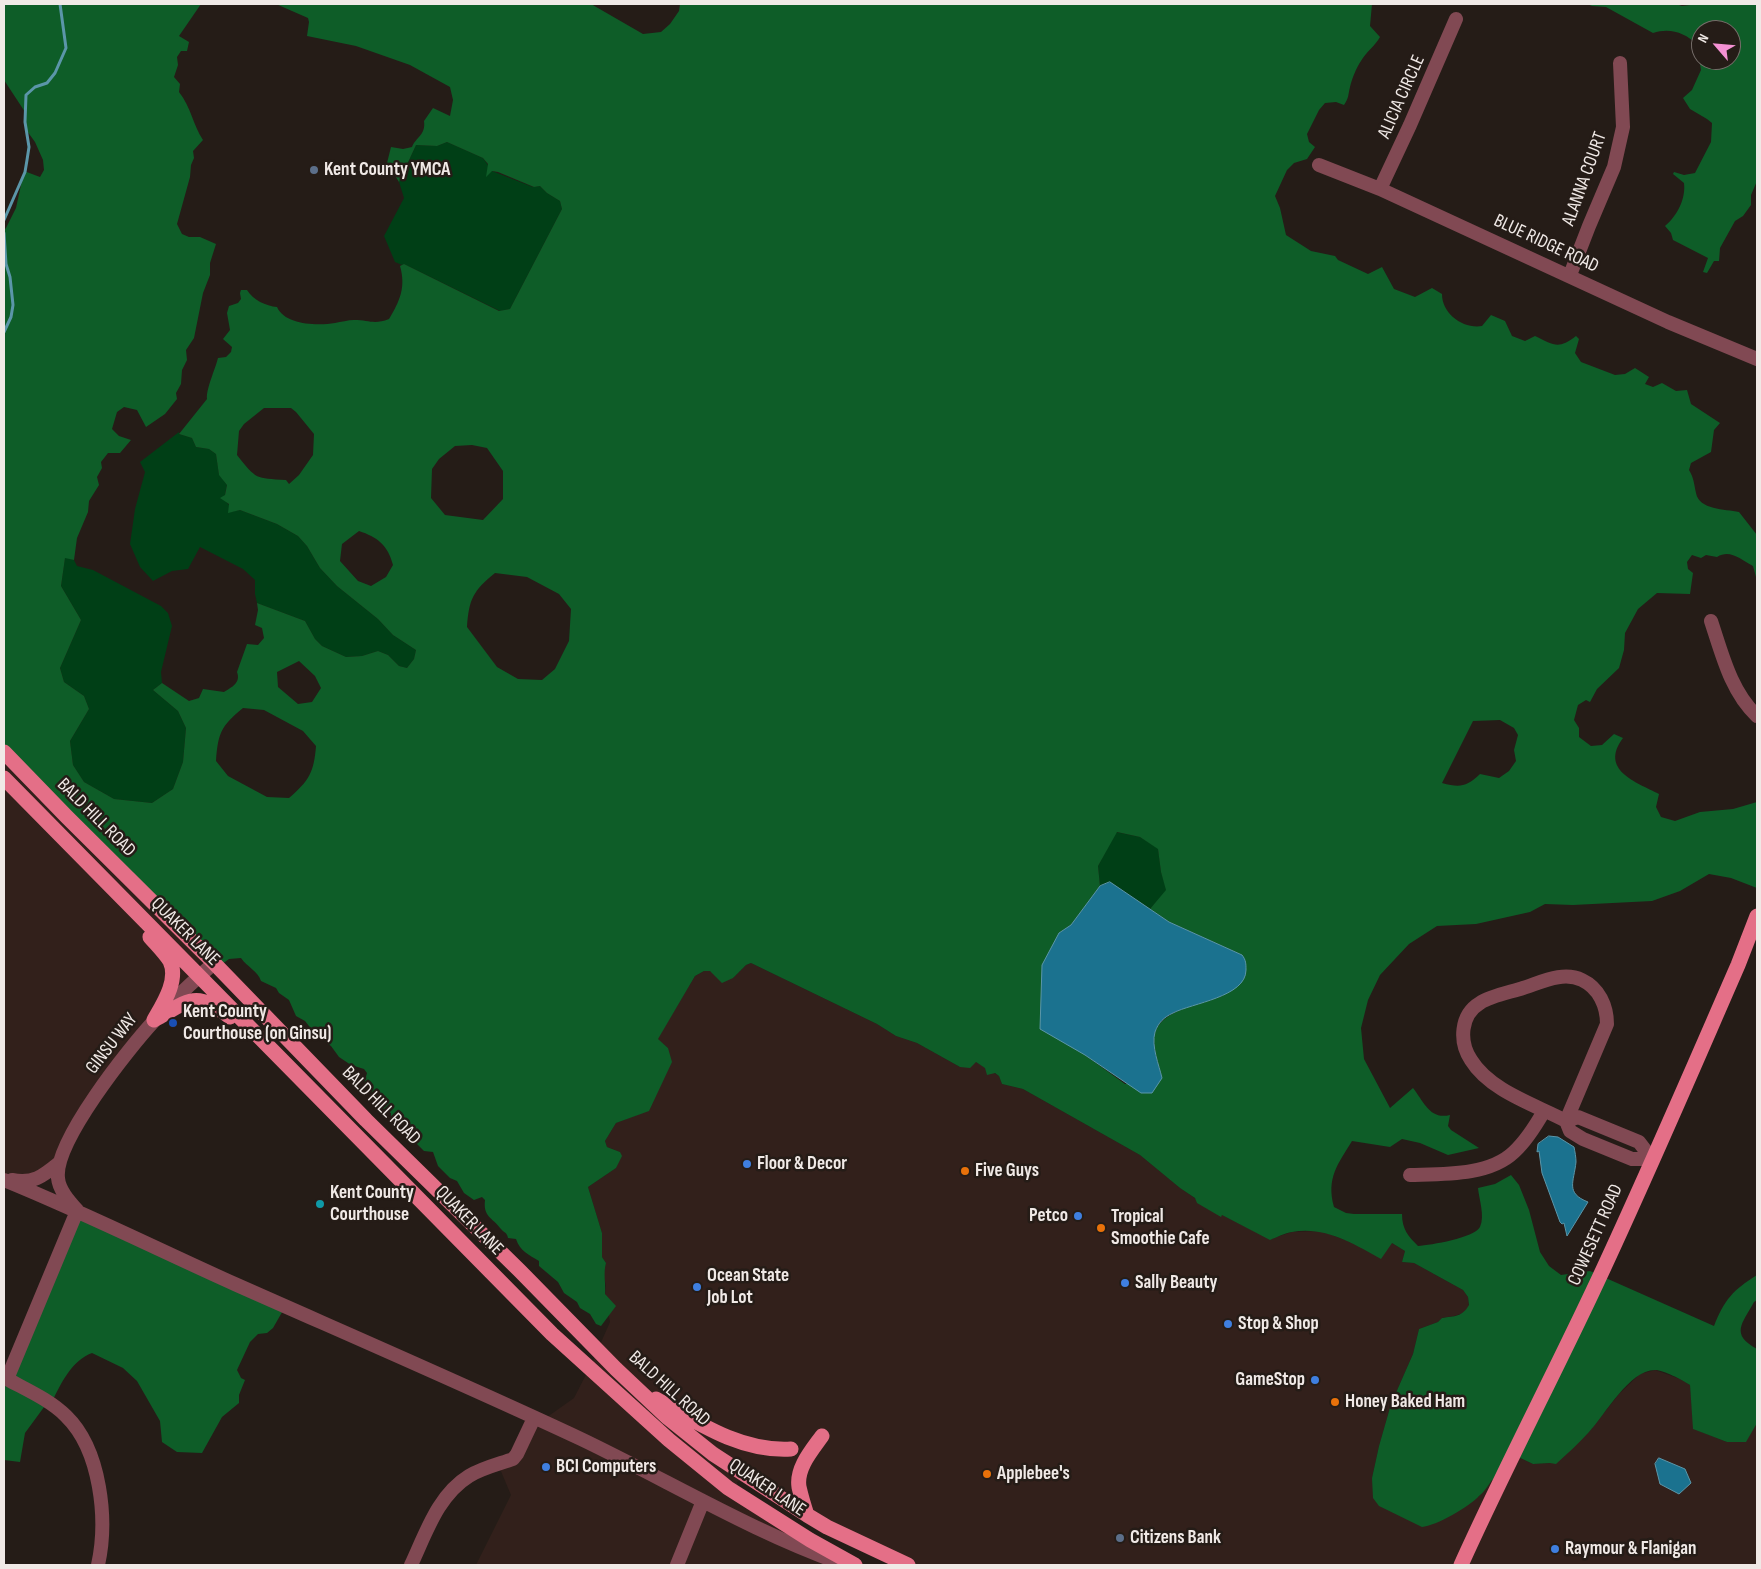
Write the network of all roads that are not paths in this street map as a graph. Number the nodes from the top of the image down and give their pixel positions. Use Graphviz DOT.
graph roads {
  1 [pos="1456,19"];
  2 [pos="1620,63"];
  3 [pos="1319,165"];
  4 [pos="1380,189"];
  5 [pos="1570,275"];
  6 [pos="1757,358"];
  7 [pos="1711,621"];
  8 [pos="1757,716"];
  9 [pos="4,752"];
  10 [pos="4,778"];
  11 [pos="90,864"];
  12 [pos="1757,916"];
  13 [pos="214,963"];
  14 [pos="200,976"];
  15 [pos="154,1020"];
  16 [pos="271,1048"];
  17 [pos="1544,1111"];
  18 [pos="1566,1121"];
  19 [pos="1652,1159"];
  20 [pos="58,1163"];
  21 [pos="1410,1175"];
  22 [pos="4,1179"];
  23 [pos="77,1211"];
  24 [pos="6,1379"];
  25 [pos="631,1384"];
  26 [pos="534,1418"];
  27 [pos="822,1436"];
  28 [pos="791,1449"];
  29 [pos="742,1474"];
  30 [pos="703,1501"];
  31 [pos="807,1515"];
  32 [pos="98,1565"];
  33 [pos="411,1565"];
  34 [pos="677,1565"];
  35 [pos="847,1565"];
  36 [pos="855,1565"];
  37 [pos="908,1565"];
  38 [pos="1461,1565"];
  1 -- 4 [label="street, ALICIA CIRCLE"];
  2 -- 5 [label="street, ALANNA COURT"];
  3 -- 4 [label="street, BLUE RIDGE ROAD"];
  4 -- 5 [label="street, BLUE RIDGE ROAD"];
  5 -- 6 [label="street, BLUE RIDGE ROAD"];
  7 -- 8 [label="street"];
  9 -- 13 [label="main road, BALD HILL ROAD"];
  10 -- 11 [label="main road, QUAKER LANE"];
  11 -- 14 [label="main road, QUAKER LANE"];
  11 -- 15 [label="main road"];
  12 -- 19 [label="main road, COWESETT ROAD"];
  13 -- 14 [label="street, GINSU WAY"];
  13 -- 25 [label="main road, BALD HILL ROAD"];
  14 -- 15 [label="street, GINSU WAY"];
  14 -- 16 [label="main road, QUAKER LANE"];
  15 -- 16 [label="main road"];
  15 -- 20 [label="street, GINSU WAY"];
  16 -- 36 [label="main road, QUAKER LANE"];
  17 -- 18 [label="street"];
  17 -- 18 [label="street"];
  17 -- 21 [label="street"];
  18 -- 19 [label="street"];
  18 -- 19 [label="street"];
  19 -- 38 [label="main road, COWESETT ROAD"];
  20 -- 22 [label="street, GINSU WAY"];
  20 -- 23 [label="street"];
  22 -- 23 [label="street, QUAKER LANE"];
  23 -- 24 [label="street"];
  23 -- 26 [label="street, QUAKER LANE"];
  24 -- 32 [label="street"];
  25 -- 28 [label="main road"];
  25 -- 29 [label="main road, BALD HILL ROAD"];
  26 -- 30 [label="street, QUAKER LANE"];
  26 -- 33 [label="street"];
  27 -- 31 [label="main road"];
  29 -- 31 [label="main road, QUAKER LANE"];
  30 -- 34 [label="street"];
  30 -- 35 [label="street, QUAKER LANE"];
  31 -- 37 [label="main road, QUAKER LANE"];
}
